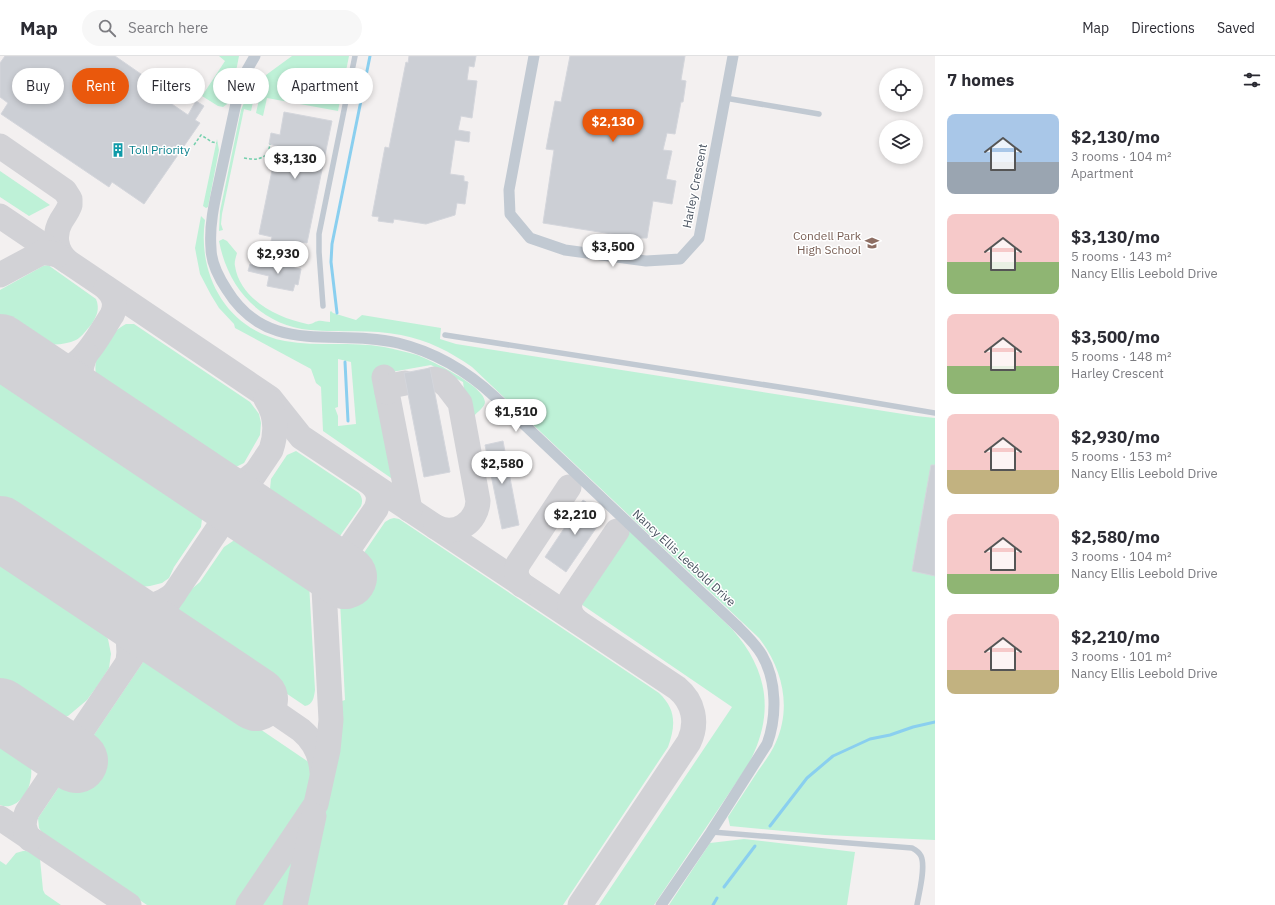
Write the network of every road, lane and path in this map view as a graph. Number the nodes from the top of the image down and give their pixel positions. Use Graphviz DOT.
graph roads {
  1 [pos="255,56"];
  2 [pos="355,56"];
  3 [pos="534,56"];
  4 [pos="733,56"];
  5 [pos="725,98"];
  6 [pos="818,114"];
  7 [pos="216,143"];
  8 [pos="270,144"];
  9 [pos="194,145"];
  10 [pos="244,158"];
  11 [pos="323,306"];
  12 [pos="445,335"];
  13 [pos="935,413"];
  14 [pos="711,832"];
  15 [pos="661,905"];
  16 [pos="917,905"];
  1 -- 14 [label="street, Nancy Ellis Leebold Drive"];
  2 -- 11 [label="lane"];
  3 -- 5 [label="street, Harley Crescent"];
  4 -- 5 [label="street, Harley Crescent"];
  5 -- 6 [label="lane"];
  7 -- 9 [label="path"];
  8 -- 10 [label="path"];
  12 -- 13 [label="lane"];
  14 -- 15 [label="street, Nancy Ellis Leebold Drive"];
  14 -- 16 [label="lane"];
}
